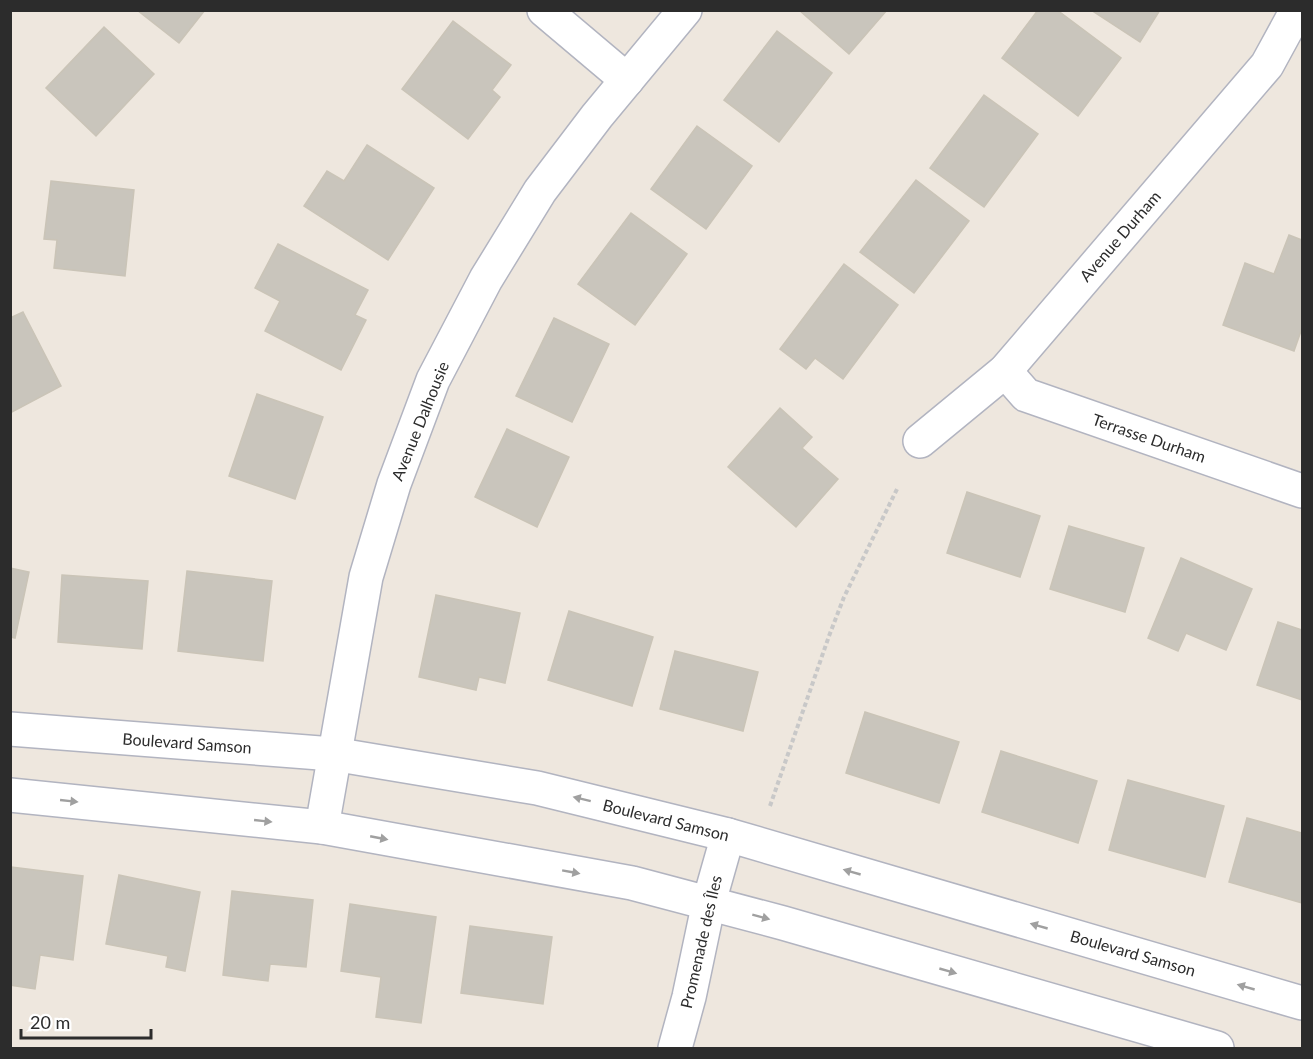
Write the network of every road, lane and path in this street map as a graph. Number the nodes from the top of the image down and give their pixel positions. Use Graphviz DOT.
graph roads {
  1 [pos="544,10"];
  2 [pos="685,10"];
  3 [pos="1297,10"];
  4 [pos="627,80"];
  5 [pos="1005,371"];
  6 [pos="920,441"];
  7 [pos="898,487"];
  8 [pos="1302,490"];
  9 [pos="10,729"];
  10 [pos="333,754"];
  11 [pos="10,795"];
  12 [pos="768,809"];
  13 [pos="322,827"];
  14 [pos="728,835"];
  15 [pos="709,902"];
  16 [pos="1302,1003"];
  17 [pos="675,1048"];
  18 [pos="1217,1048"];
  1 -- 4 [label="street"];
  2 -- 4 [label="street, Avenue Dalhousie"];
  3 -- 5 [label="street, Avenue Durham"];
  4 -- 10 [label="street, Avenue Dalhousie"];
  5 -- 6 [label="street, Avenue Durham"];
  5 -- 8 [label="street, Terrasse Durham"];
  7 -- 12 [label="path"];
  9 -- 10 [label="street, Boulevard Samson"];
  10 -- 13 [label="street, Avenue Dalhousie"];
  14 -- 10 [label="street, Boulevard Samson, one-way"];
  11 -- 13 [label="street, one-way"];
  13 -- 15 [label="street, one-way"];
  14 -- 15 [label="street, Promenade des Îles"];
  16 -- 14 [label="street, Boulevard Samson, one-way"];
  15 -- 17 [label="street, Promenade des Îles"];
  15 -- 18 [label="street, one-way"];
}
